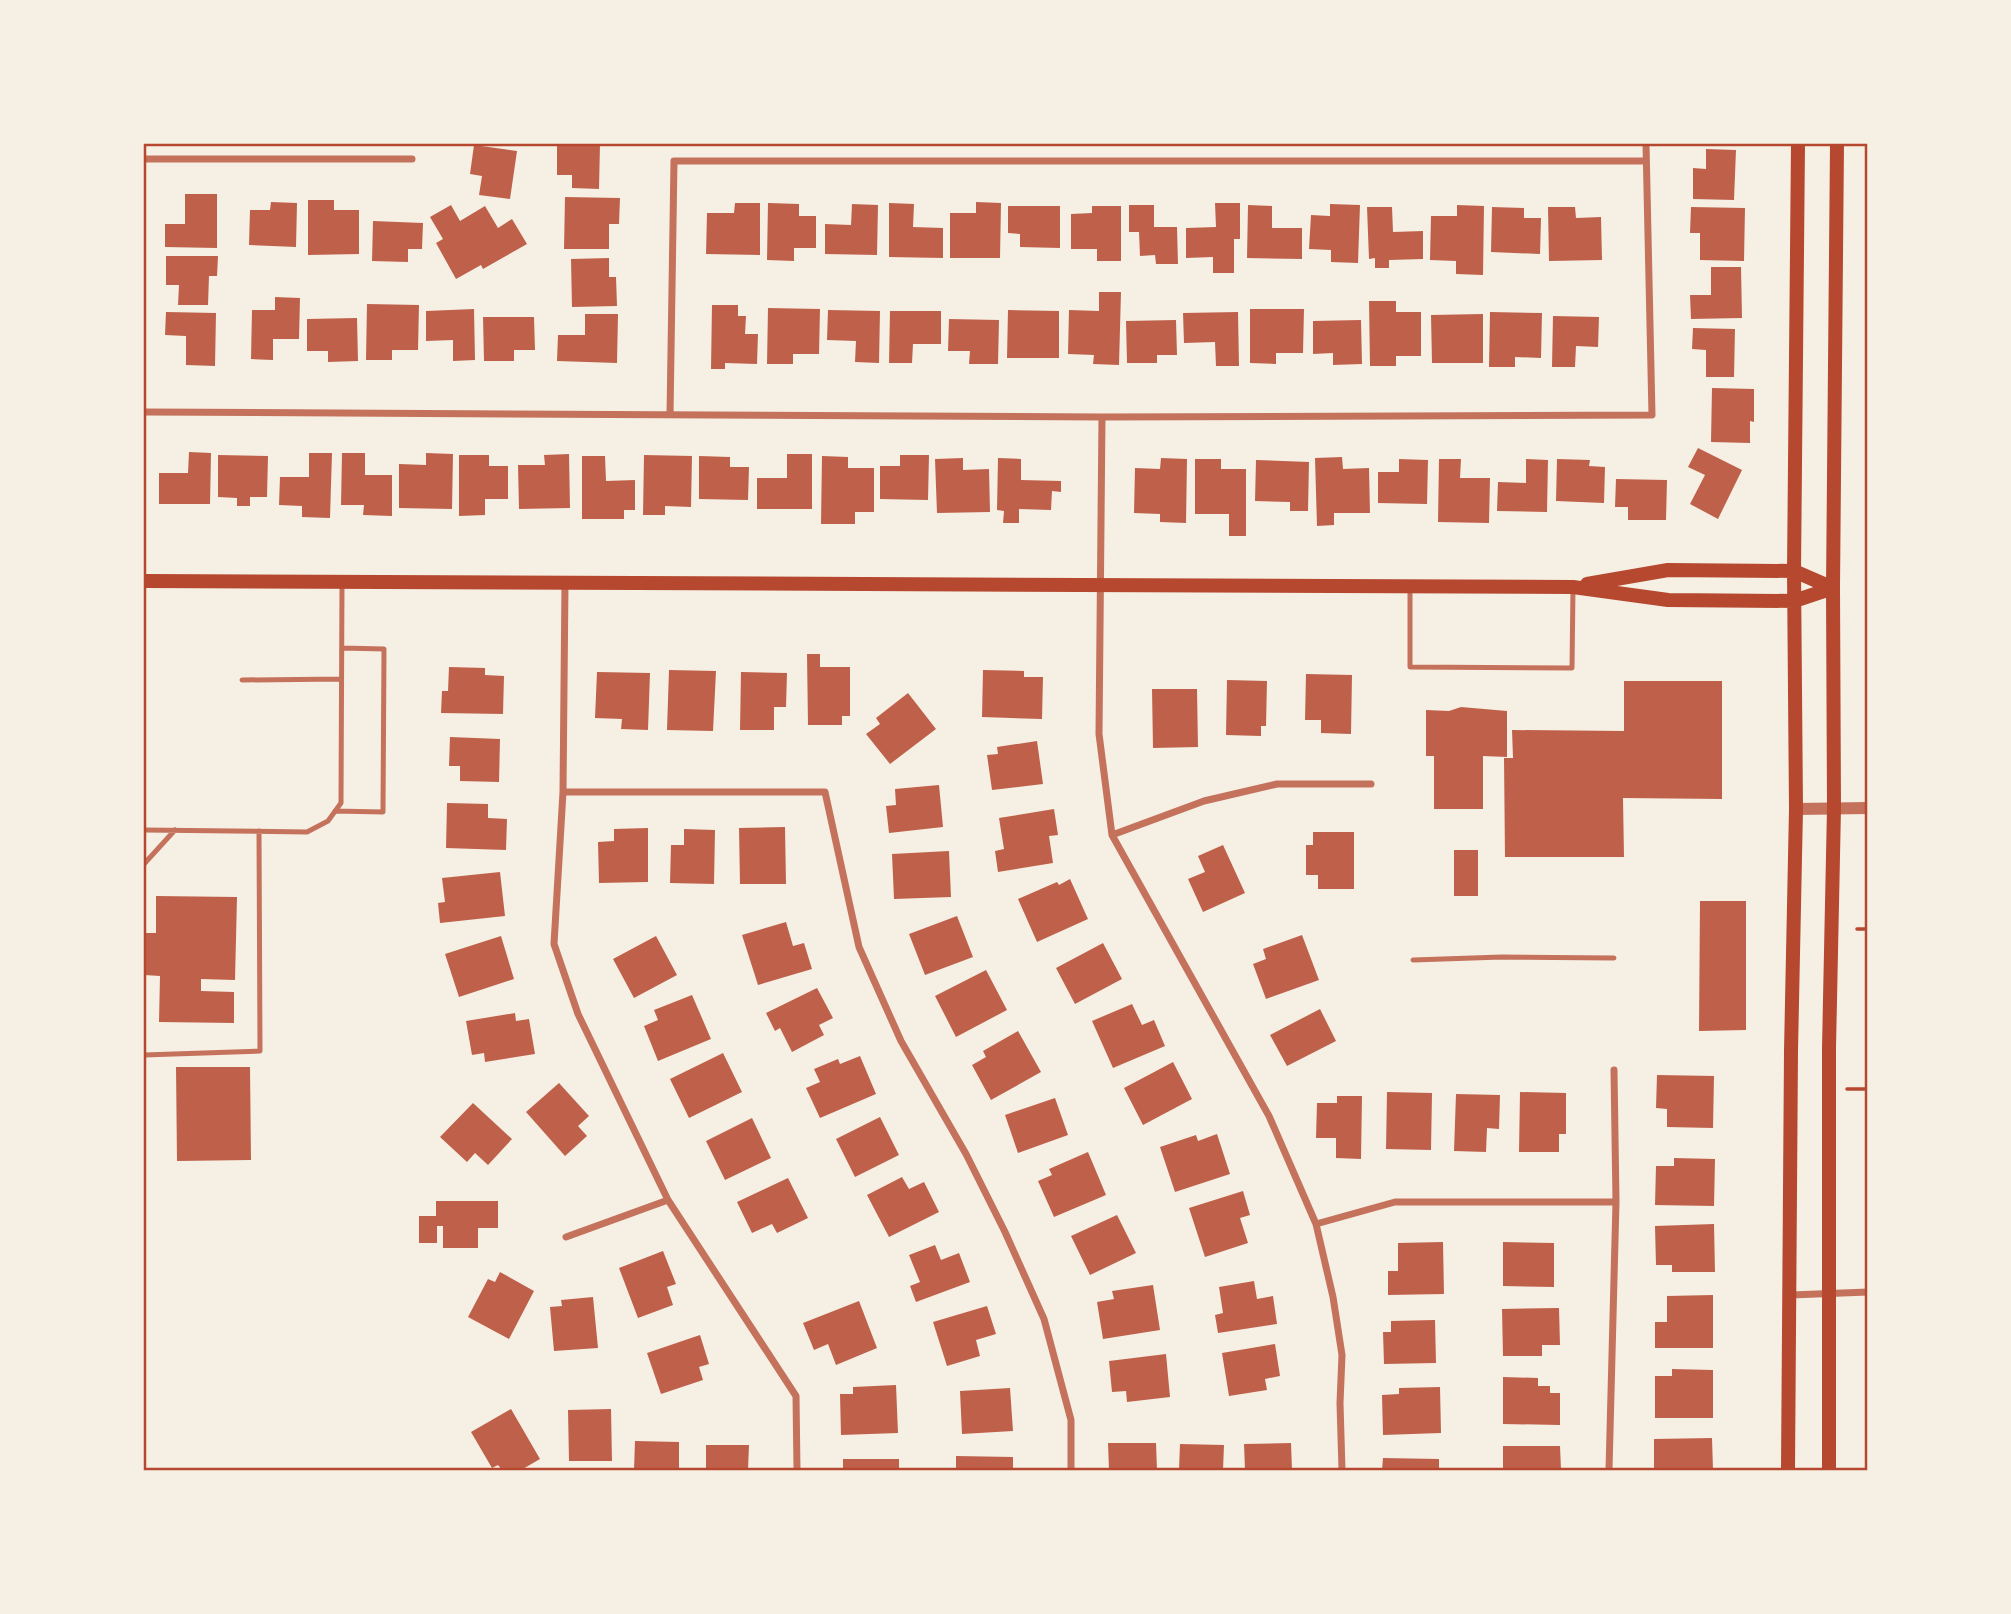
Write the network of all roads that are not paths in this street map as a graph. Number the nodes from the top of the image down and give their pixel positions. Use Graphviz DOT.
graph roads {
  1 [pos="1646,144"];
  2 [pos="1798,144"];
  3 [pos="1837,144"];
  4 [pos="144,159"];
  5 [pos="412,159"];
  6 [pos="1646,161"];
  7 [pos="144,412"];
  8 [pos="670,415"];
  9 [pos="1102,417"];
  10 [pos="1794,571"];
  11 [pos="144,581"];
  12 [pos="342,582"];
  13 [pos="565,583"];
  14 [pos="1101,585"];
  15 [pos="1409,587"];
  16 [pos="1573,587"];
  17 [pos="1833,588"];
  18 [pos="1794,601"];
  19 [pos="342,648"];
  20 [pos="341,679"];
  21 [pos="242,680"];
  22 [pos="1371,784"];
  23 [pos="563,792"];
  24 [pos="1834,808"];
  25 [pos="1867,808"];
  26 [pos="1796,809"];
  27 [pos="335,811"];
  28 [pos="144,830"];
  29 [pos="175,830"];
  30 [pos="260,831"];
  31 [pos="1112,835"];
  32 [pos="144,864"];
  33 [pos="1614,958"];
  34 [pos="1413,960"];
  35 [pos="144,1055"];
  36 [pos="1615,1070"];
  37 [pos="668,1200"];
  38 [pos="1616,1202"];
  39 [pos="1316,1224"];
  40 [pos="566,1237"];
  41 [pos="1867,1292"];
  42 [pos="1829,1293"];
  43 [pos="1791,1294"];
  44 [pos="797,1471"];
  45 [pos="1071,1471"];
  46 [pos="1342,1471"];
  47 [pos="1609,1471"];
  48 [pos="1788,1471"];
  49 [pos="1829,1471"];
  1 -- 6 [label="street"];
  2 -- 10 [label="main road"];
  3 -- 17 [label="main road"];
  4 -- 5 [label="street"];
  6 -- 8 [label="street"];
  6 -- 9 [label="street"];
  7 -- 8 [label="street"];
  8 -- 9 [label="street"];
  9 -- 14 [label="street"];
  10 -- 16 [label="main road"];
  10 -- 17 [label="main road"];
  10 -- 18 [label="main road"];
  11 -- 12 [label="main road"];
  12 -- 13 [label="main road"];
  12 -- 19 [label="lane"];
  13 -- 14 [label="main road"];
  13 -- 23 [label="street"];
  14 -- 15 [label="main road"];
  14 -- 31 [label="street"];
  15 -- 16 [label="main road"];
  15 -- 16 [label="lane"];
  16 -- 18 [label="main road"];
  17 -- 18 [label="main road"];
  17 -- 24 [label="main road"];
  18 -- 26 [label="main road"];
  19 -- 20 [label="lane"];
  19 -- 27 [label="lane"];
  20 -- 21 [label="lane"];
  20 -- 27 [label="lane"];
  22 -- 31 [label="street"];
  23 -- 37 [label="street"];
  23 -- 45 [label="street"];
  24 -- 25 [label="street"];
  24 -- 26 [label="street"];
  24 -- 42 [label="main road"];
  26 -- 43 [label="main road"];
  27 -- 30 [label="lane"];
  28 -- 29 [label="lane"];
  29 -- 30 [label="lane"];
  29 -- 32 [label="lane"];
  30 -- 35 [label="lane"];
  31 -- 39 [label="street"];
  33 -- 34 [label="lane"];
  36 -- 38 [label="street"];
  37 -- 40 [label="street"];
  37 -- 44 [label="street"];
  38 -- 39 [label="street"];
  38 -- 47 [label="street"];
  39 -- 46 [label="street"];
  41 -- 42 [label="street"];
  42 -- 43 [label="street"];
  42 -- 49 [label="main road"];
  43 -- 48 [label="main road"];
}
